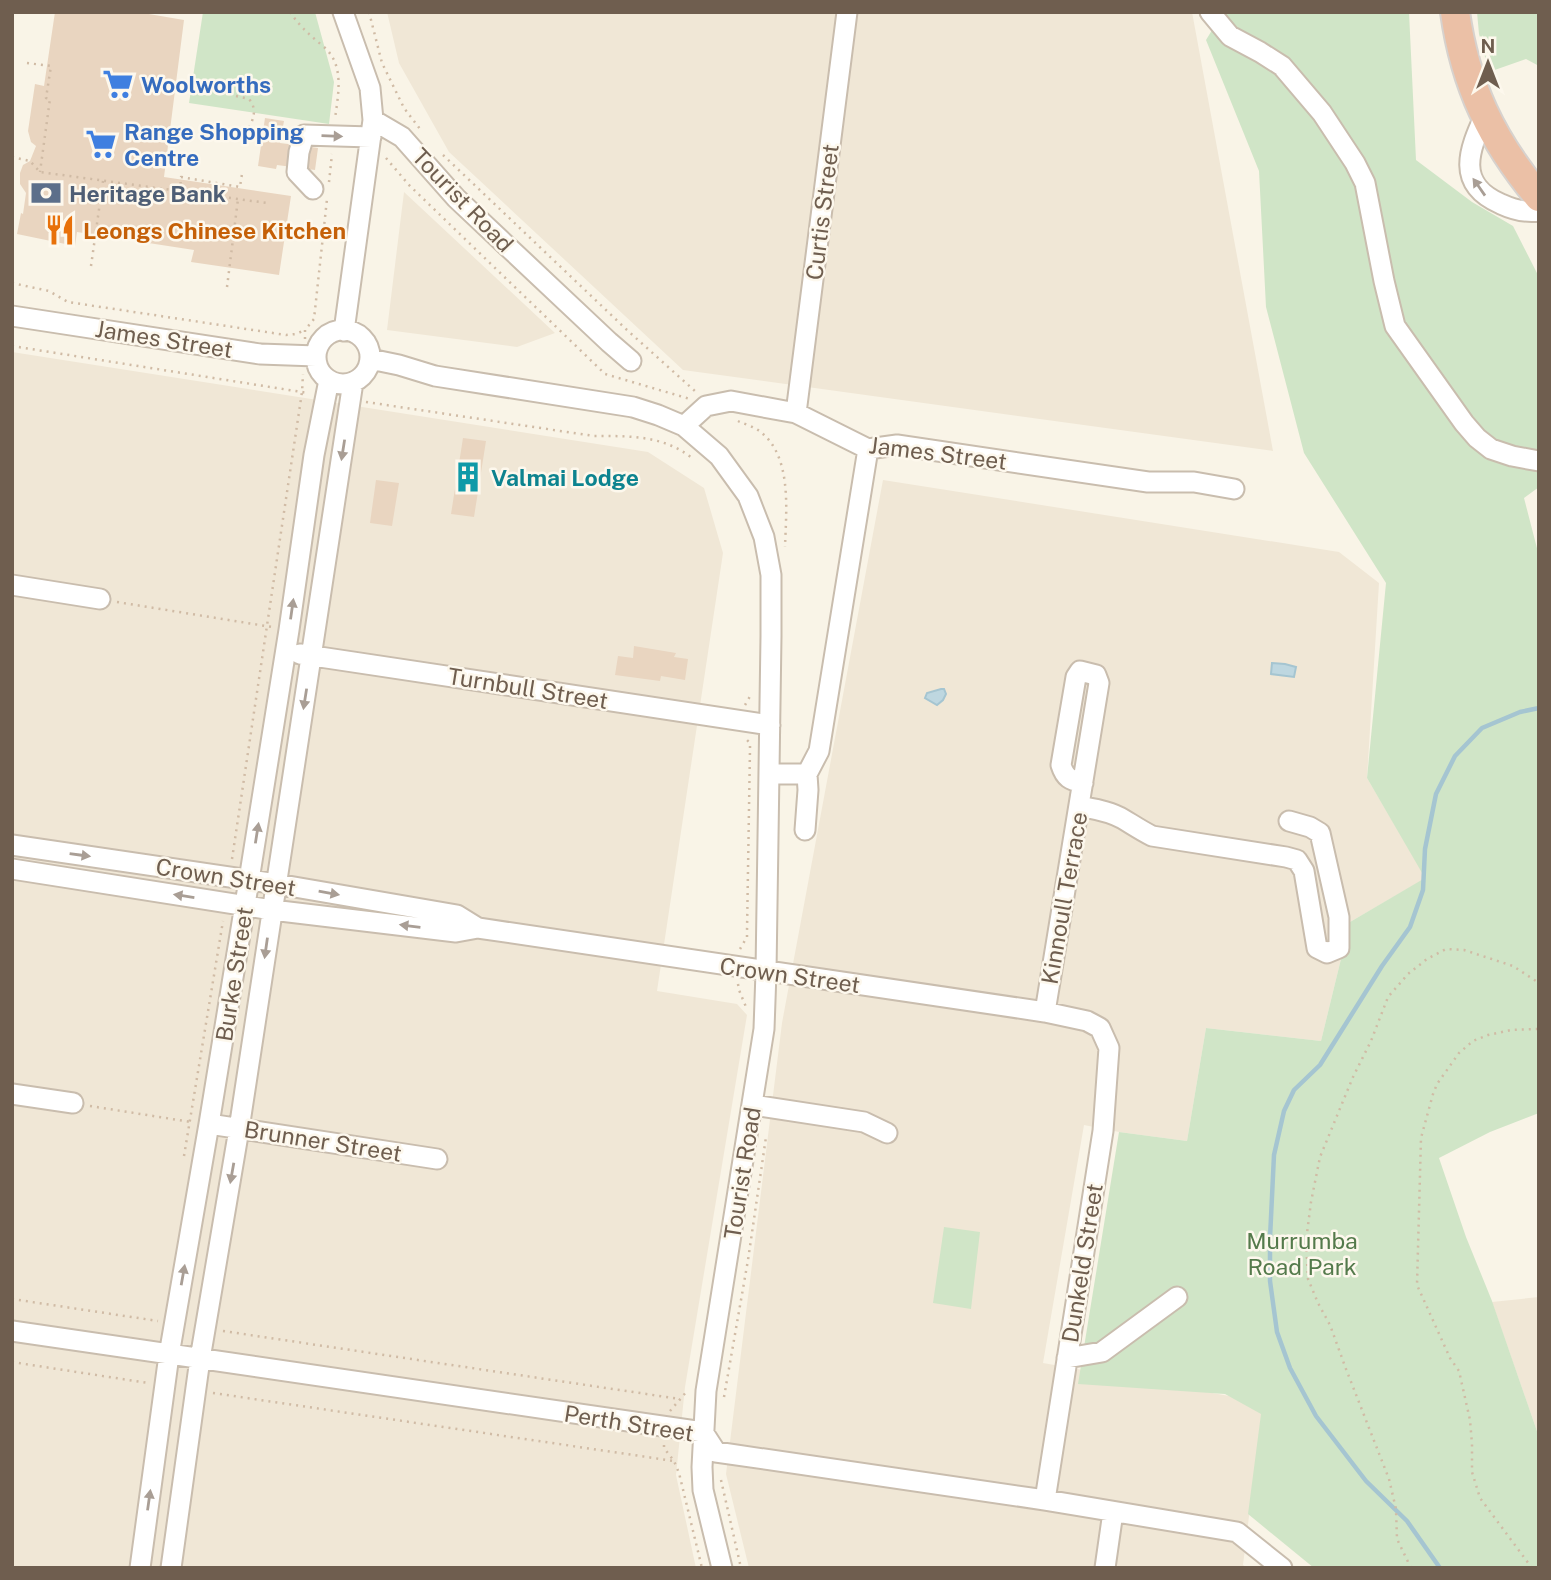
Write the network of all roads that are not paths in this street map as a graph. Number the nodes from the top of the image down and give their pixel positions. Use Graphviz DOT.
graph roads {
  1 [pos="343,12"];
  2 [pos="847,12"];
  3 [pos="1210,12"];
  4 [pos="1455,12"];
  5 [pos="1485,115"];
  6 [pos="375,136"];
  7 [pos="313,189"];
  8 [pos="1539,197"];
  9 [pos="1539,211"];
  10 [pos="12,316"];
  11 [pos="344,331"];
  12 [pos="316,356"];
  13 [pos="370,359"];
  14 [pos="631,361"];
  15 [pos="328,388"];
  16 [pos="352,391"];
  17 [pos="796,413"];
  18 [pos="684,426"];
  19 [pos="868,449"];
  20 [pos="1539,461"];
  21 [pos="1234,489"];
  22 [pos="12,585"];
  23 [pos="100,599"];
  24 [pos="285,652"];
  25 [pos="312,655"];
  26 [pos="1099,682"];
  27 [pos="770,725"];
  28 [pos="769,774"];
  29 [pos="807,774"];
  30 [pos="1079,806"];
  31 [pos="1289,821"];
  32 [pos="805,830"];
  33 [pos="12,845"];
  34 [pos="12,869"];
  35 [pos="239,879"];
  36 [pos="276,884"];
  37 [pos="235,904"];
  38 [pos="272,910"];
  39 [pos="478,928"];
  40 [pos="766,972"];
  41 [pos="1045,1012"];
  42 [pos="1100,1028"];
  43 [pos="12,1094"];
  44 [pos="73,1103"];
  45 [pos="753,1105"];
  46 [pos="200,1123"];
  47 [pos="239,1129"];
  48 [pos="887,1133"];
  49 [pos="437,1159"];
  50 [pos="1177,1297"];
  51 [pos="12,1331"];
  52 [pos="169,1355"];
  53 [pos="1067,1358"];
  54 [pos="200,1359"];
  55 [pos="704,1432"];
  56 [pos="1045,1500"];
  57 [pos="1113,1512"];
  58 [pos="140,1568"];
  59 [pos="172,1568"];
  60 [pos="722,1568"];
  61 [pos="1105,1568"];
  62 [pos="1282,1568"];
  1 -- 6 [label="street"];
  2 -- 17 [label="street, Curtis Street"];
  3 -- 20 [label="street"];
  4 -- 5 [label="highway"];
  5 -- 8 [label="highway"];
  9 -- 5 [label="street, one-way"];
  7 -- 6 [label="street, one-way"];
  6 -- 11 [label="street"];
  6 -- 14 [label="street, Tourist Road"];
  10 -- 12 [label="street, James Street"];
  11 -- 12 [label="street"];
  11 -- 13 [label="street"];
  12 -- 15 [label="street"];
  13 -- 16 [label="street"];
  13 -- 18 [label="street"];
  15 -- 16 [label="street"];
  24 -- 15 [label="street, Burke Street, one-way"];
  16 -- 25 [label="street, Burke Street, one-way"];
  17 -- 18 [label="street, James Street"];
  17 -- 19 [label="street, James Street"];
  18 -- 27 [label="street, Tourist Road"];
  19 -- 21 [label="street, James Street"];
  19 -- 29 [label="street"];
  22 -- 23 [label="street"];
  24 -- 25 [label="street, Turnbull Street"];
  35 -- 24 [label="street, Burke Street, one-way"];
  25 -- 27 [label="street, Turnbull Street"];
  25 -- 36 [label="street, Burke Street, one-way"];
  26 -- 30 [label="street, Kinnoull Terrace"];
  27 -- 28 [label="street, Tourist Road"];
  28 -- 29 [label="street"];
  28 -- 40 [label="street, Tourist Road"];
  29 -- 32 [label="street"];
  30 -- 31 [label="street"];
  30 -- 41 [label="street, Kinnoull Terrace"];
  33 -- 35 [label="street, Crown Street, one-way"];
  37 -- 34 [label="street, Crown Street, one-way"];
  35 -- 36 [label="street, Crown Street"];
  35 -- 37 [label="street, Burke Street"];
  36 -- 38 [label="street, Burke Street"];
  36 -- 39 [label="street, Crown Street, one-way"];
  37 -- 38 [label="street, Crown Street"];
  37 -- 46 [label="street, Burke Street"];
  39 -- 38 [label="street, Crown Street, one-way"];
  38 -- 47 [label="street, Burke Street, one-way"];
  39 -- 40 [label="street, Crown Street"];
  40 -- 41 [label="street, Crown Street"];
  40 -- 45 [label="street, Tourist Road"];
  41 -- 42 [label="street, Crown Street"];
  42 -- 53 [label="street, Dunkeld Street"];
  43 -- 44 [label="street"];
  45 -- 48 [label="street"];
  45 -- 55 [label="street, Tourist Road"];
  46 -- 47 [label="street, Brunner Street"];
  52 -- 46 [label="street, Burke Street, one-way"];
  47 -- 49 [label="street, Brunner Street"];
  47 -- 54 [label="street, Burke Street, one-way"];
  50 -- 53 [label="street"];
  51 -- 52 [label="street, Perth Street"];
  52 -- 54 [label="street, Perth Street"];
  58 -- 52 [label="street, Burke Street, one-way"];
  53 -- 56 [label="street, Dunkeld Street"];
  54 -- 55 [label="street, Perth Street"];
  54 -- 59 [label="street, Burke Street"];
  55 -- 56 [label="street, Perth Street"];
  55 -- 60 [label="street, Tourist Road"];
  56 -- 57 [label="street, Perth Street"];
  57 -- 61 [label="street"];
  57 -- 62 [label="street, Perth Street"];
}
